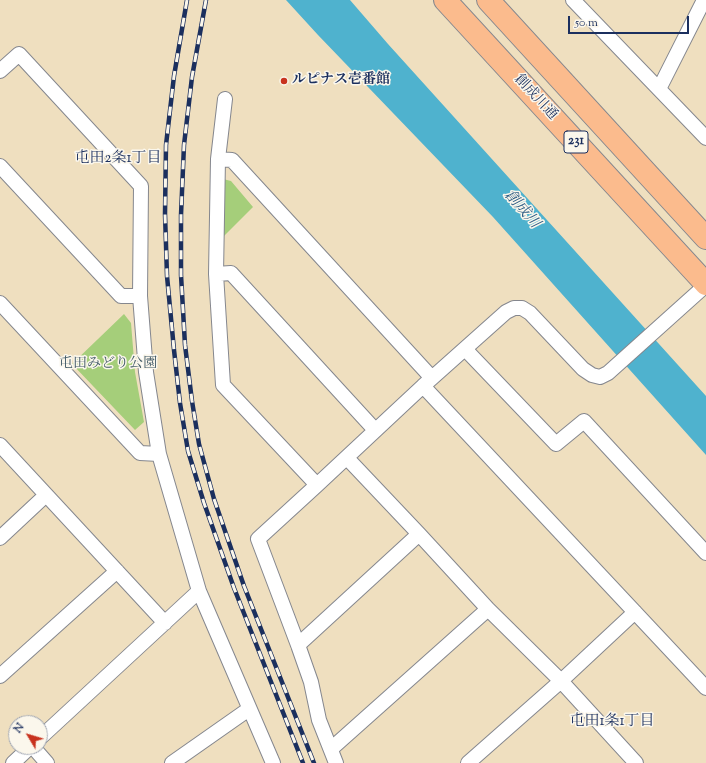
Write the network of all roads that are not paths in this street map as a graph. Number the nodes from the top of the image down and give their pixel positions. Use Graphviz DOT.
graph roads {
  1 [pos="445,0"];
  2 [pos="488,0"];
  3 [pos="574,0"];
  4 [pos="704,0"];
  5 [pos="0,71"];
  6 [pos="659,89"];
  7 [pos="225,99"];
  8 [pos="706,138"];
  9 [pos="218,159"];
  10 [pos="0,166"];
  11 [pos="706,238"];
  12 [pos="216,274"];
  13 [pos="706,284"];
  14 [pos="140,296"];
  15 [pos="0,303"];
  16 [pos="465,349"];
  17 [pos="428,382"];
  18 [pos="375,430"];
  19 [pos="0,445"];
  20 [pos="159,454"];
  21 [pos="347,458"];
  22 [pos="317,485"];
  23 [pos="46,495"];
  24 [pos="419,534"];
  25 [pos="0,538"];
  26 [pos="706,553"];
  27 [pos="117,571"];
  28 [pos="199,592"];
  29 [pos="488,609"];
  30 [pos="635,612"];
  31 [pos="165,623"];
  32 [pos="298,646"];
  33 [pos="0,676"];
  34 [pos="561,681"];
  35 [pos="706,688"];
  36 [pos="249,709"];
  37 [pos="48,731"];
  38 [pos="331,749"];
  39 [pos="22,755"];
  40 [pos="40,755"];
  41 [pos="13,763"];
  42 [pos="47,763"];
  43 [pos="172,763"];
  44 [pos="273,763"];
  45 [pos="336,763"];
  46 [pos="468,763"];
  47 [pos="636,763"];
  1 -- 13 [label="highway, 創成川通 / 231"];
  2 -- 11 [label="highway, 231"];
  3 -- 6 [label="street"];
  4 -- 6 [label="street"];
  5 -- 14 [label="street"];
  6 -- 8 [label="street"];
  7 -- 9 [label="street"];
  9 -- 12 [label="street"];
  9 -- 17 [label="street"];
  10 -- 14 [label="street"];
  12 -- 18 [label="street"];
  12 -- 22 [label="street"];
  13 -- 16 [label="street"];
  14 -- 20 [label="street"];
  15 -- 20 [label="street"];
  16 -- 17 [label="street"];
  16 -- 26 [label="street"];
  17 -- 18 [label="street"];
  17 -- 30 [label="street"];
  18 -- 21 [label="street"];
  19 -- 23 [label="street"];
  20 -- 28 [label="street"];
  21 -- 22 [label="street"];
  21 -- 24 [label="street"];
  22 -- 32 [label="street"];
  23 -- 25 [label="street"];
  23 -- 27 [label="street"];
  24 -- 29 [label="street"];
  24 -- 32 [label="street"];
  27 -- 31 [label="street"];
  27 -- 33 [label="street"];
  28 -- 31 [label="street"];
  28 -- 36 [label="street"];
  29 -- 34 [label="street"];
  29 -- 38 [label="street"];
  30 -- 34 [label="street"];
  30 -- 35 [label="street"];
  31 -- 37 [label="street"];
  32 -- 38 [label="street"];
  34 -- 46 [label="street"];
  34 -- 47 [label="street"];
  36 -- 43 [label="street"];
  36 -- 44 [label="street"];
  38 -- 45 [label="street"];
  39 -- 41 [label="street"];
  40 -- 42 [label="street"];
}
